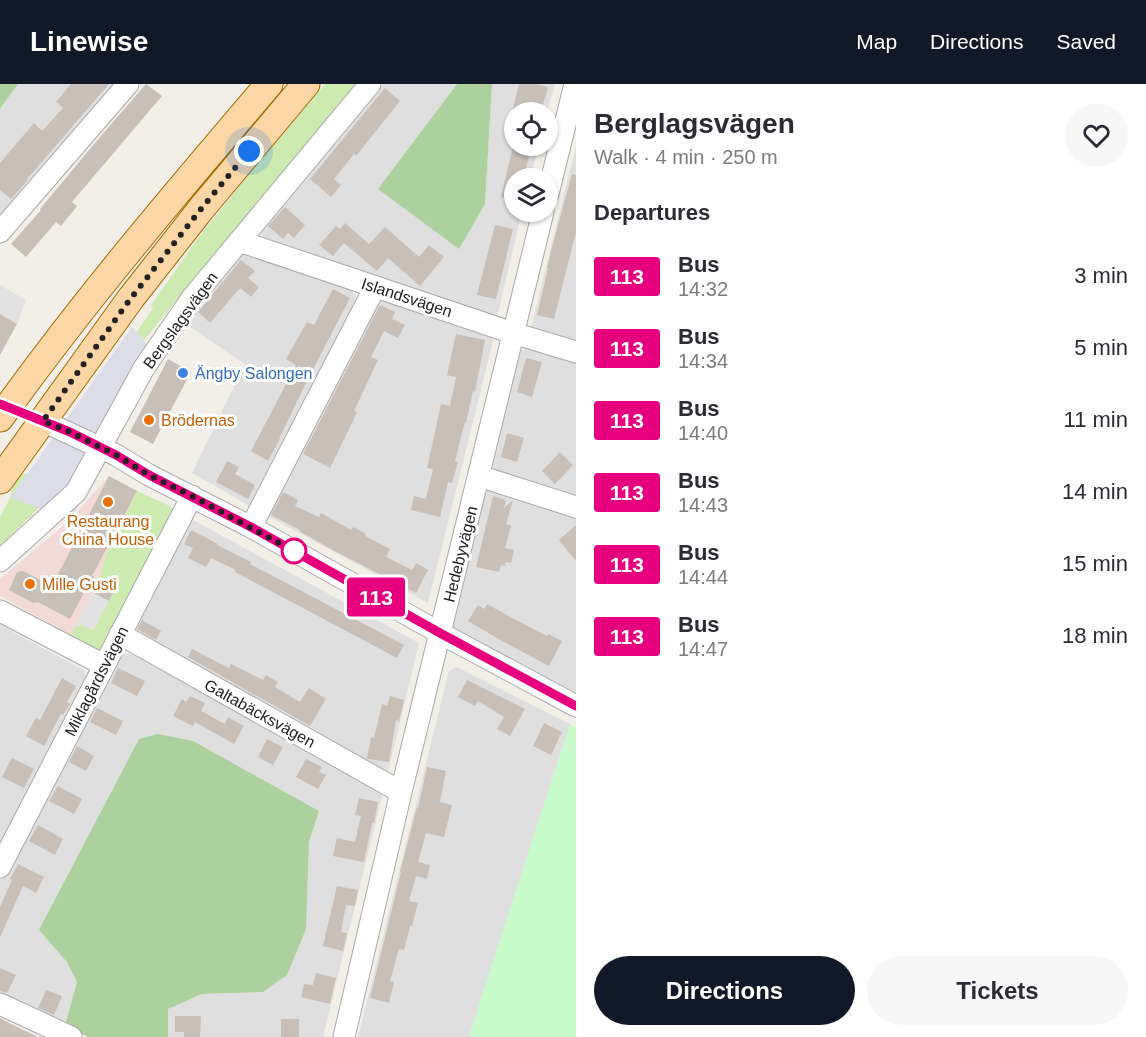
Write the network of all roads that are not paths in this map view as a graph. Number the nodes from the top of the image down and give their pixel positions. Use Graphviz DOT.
graph roads {
  1 [pos="128,84"];
  2 [pos="269,84"];
  3 [pos="306,84"];
  4 [pos="370,84"];
  5 [pos="575,84"];
  6 [pos="554,168"];
  7 [pos="152,222"];
  8 [pos="541,222"];
  9 [pos="0,232"];
  10 [pos="239,241"];
  11 [pos="375,287"];
  12 [pos="513,333"];
  13 [pos="576,352"];
  14 [pos="2,404"];
  15 [pos="43,421"];
  16 [pos="101,448"];
  17 [pos="0,460"];
  18 [pos="479,476"];
  19 [pos="0,480"];
  20 [pos="192,496"];
  21 [pos="576,507"];
  22 [pos="251,527"];
  23 [pos="0,561"];
  24 [pos="0,611"];
  25 [pos="440,633"];
  26 [pos="120,634"];
  27 [pos="104,665"];
  28 [pos="576,706"];
  29 [pos="401,792"];
  30 [pos="0,867"];
  31 [pos="0,1004"];
  32 [pos="71,1037"];
  33 [pos="344,1037"];
  1 -- 9 [label="street"];
  2 -- 7 [label="main road"];
  3 -- 15 [label="main road"];
  4 -- 10 [label="street, Bergslagsvägen"];
  5 -- 6 [label="street"];
  7 -- 14 [label="main road"];
  7 -- 15 [label="main road"];
  8 -- 12 [label="street, Hedebyvägen"];
  10 -- 11 [label="street, Islandsvägen"];
  10 -- 16 [label="street, Bergslagsvägen"];
  11 -- 12 [label="street, Islandsvägen"];
  11 -- 22 [label="street"];
  12 -- 13 [label="street, Islandsvägen"];
  12 -- 18 [label="street, Hedebyvägen"];
  14 -- 15 [label="main road"];
  14 -- 17 [label="main road"];
  15 -- 16 [label="street"];
  15 -- 19 [label="main road"];
  16 -- 20 [label="street"];
  16 -- 23 [label="street, Bergslagsvägen"];
  18 -- 21 [label="street"];
  18 -- 25 [label="street, Hedebyvägen"];
  20 -- 22 [label="street"];
  20 -- 26 [label="street, Miklagårdsvägen"];
  22 -- 25 [label="street"];
  24 -- 27 [label="street"];
  25 -- 28 [label="street"];
  25 -- 29 [label="street, Hedebyvägen"];
  26 -- 27 [label="street, Miklagårdsvägen"];
  26 -- 29 [label="street, Galtabäcksvägen"];
  27 -- 30 [label="street, Miklagårdsvägen"];
  29 -- 33 [label="street, Hedebyvägen"];
  31 -- 32 [label="street"];
}
